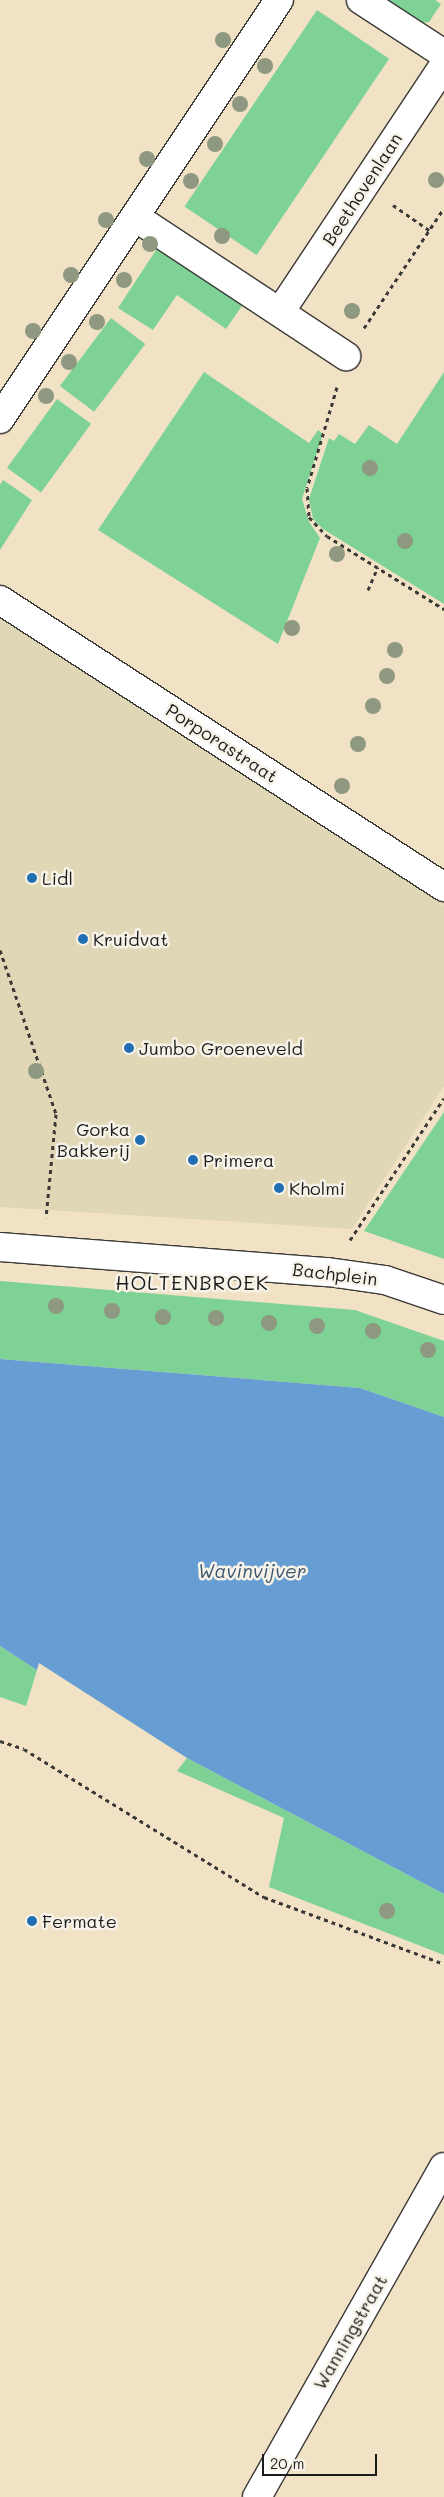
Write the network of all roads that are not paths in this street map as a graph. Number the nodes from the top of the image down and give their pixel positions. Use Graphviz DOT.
graph roads {
  1 [pos="280,0"];
  2 [pos="361,0"];
  3 [pos="444,54"];
  4 [pos="444,65"];
  5 [pos="135,217"];
  6 [pos="280,312"];
  7 [pos="346,356"];
  8 [pos="0,418"];
  9 [pos="0,600"];
  10 [pos="444,887"];
  11 [pos="0,1247"];
  12 [pos="444,1300"];
  13 [pos="444,2167"];
  14 [pos="257,2497"];
  1 -- 5 [label="street"];
  2 -- 3 [label="street"];
  4 -- 6 [label="street, Beethovenlaan"];
  5 -- 6 [label="street"];
  5 -- 8 [label="street"];
  6 -- 7 [label="street"];
  9 -- 10 [label="street, Porporastraat"];
  11 -- 12 [label="street, Bachplein"];
  13 -- 14 [label="street, Wanningstraat"];
}
